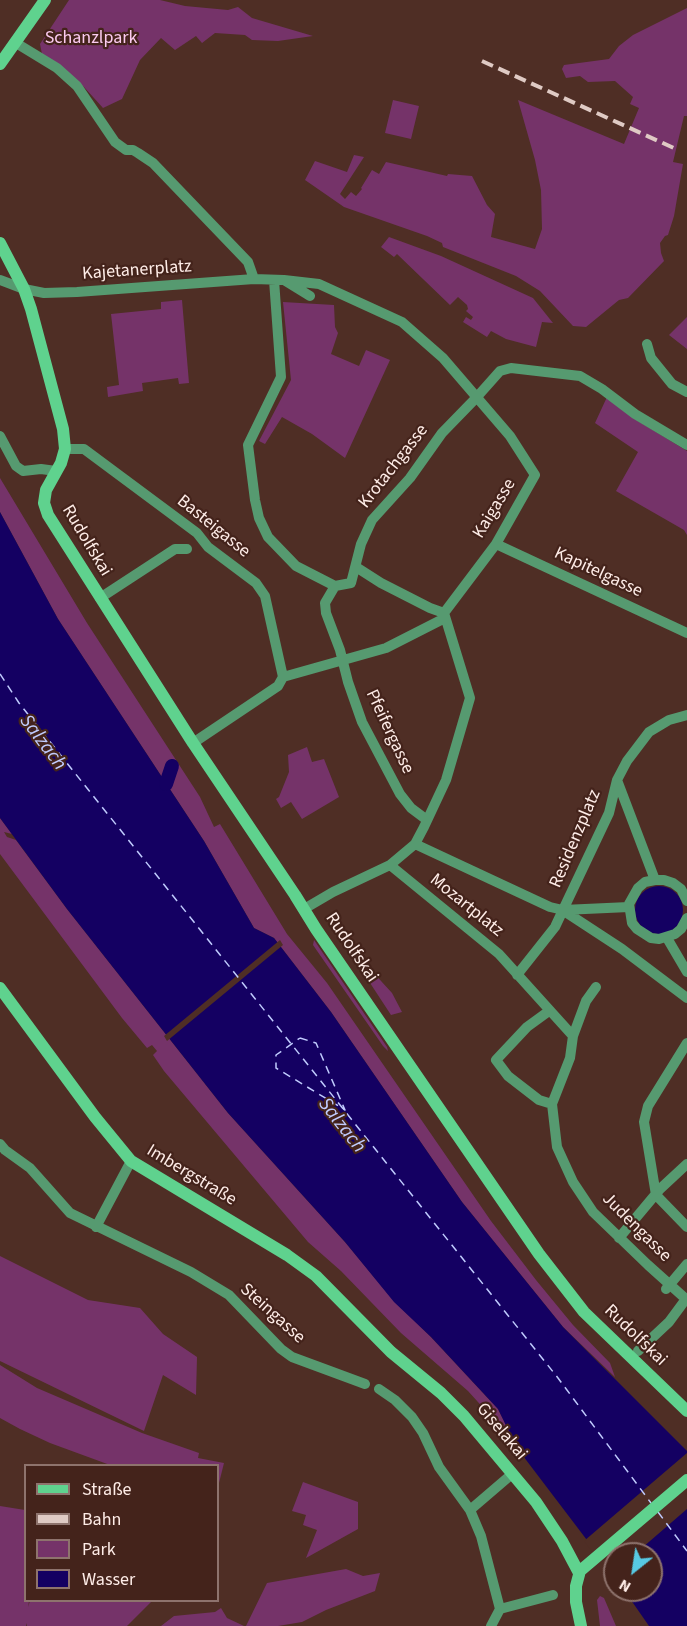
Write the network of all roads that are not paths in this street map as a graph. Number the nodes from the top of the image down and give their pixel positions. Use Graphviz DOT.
graph roads {
  1 [pos="45,0"];
  2 [pos="16,43"];
  3 [pos="0,64"];
  4 [pos="0,243"];
  5 [pos="254,279"];
  6 [pos="0,280"];
  7 [pos="279,280"];
  8 [pos="24,289"];
  9 [pos="310,296"];
  10 [pos="647,344"];
  11 [pos="687,393"];
  12 [pos="476,398"];
  13 [pos="0,436"];
  14 [pos="687,445"];
  15 [pos="65,449"];
  16 [pos="56,471"];
  17 [pos="495,544"];
  18 [pos="187,549"];
  19 [pos="356,567"];
  20 [pos="335,586"];
  21 [pos="100,598"];
  22 [pos="444,615"];
  23 [pos="687,633"];
  24 [pos="342,661"];
  25 [pos="283,677"];
  26 [pos="687,715"];
  27 [pos="193,743"];
  28 [pos="617,780"];
  29 [pos="426,824"];
  30 [pos="415,844"];
  31 [pos="390,865"];
  32 [pos="655,880"];
  33 [pos="687,901"];
  34 [pos="550,907"];
  35 [pos="629,907"];
  36 [pos="304,909"];
  37 [pos="563,910"];
  38 [pos="687,918"];
  39 [pos="684,931"];
  40 [pos="667,938"];
  41 [pos="687,972"];
  42 [pos="517,975"];
  43 [pos="596,987"];
  44 [pos="0,988"];
  45 [pos="687,998"];
  46 [pos="549,1011"];
  47 [pos="573,1036"];
  48 [pos="687,1043"];
  49 [pos="552,1104"];
  50 [pos="0,1144"];
  51 [pos="131,1161"];
  52 [pos="687,1164"];
  53 [pos="656,1195"];
  54 [pos="96,1227"];
  55 [pos="687,1227"];
  56 [pos="619,1238"];
  57 [pos="687,1264"];
  58 [pos="668,1288"];
  59 [pos="686,1299"];
  60 [pos="374,1333"];
  61 [pos="638,1351"];
  62 [pos="364,1383"];
  63 [pos="379,1389"];
  64 [pos="687,1411"];
  65 [pos="512,1474"];
  66 [pos="687,1480"];
  67 [pos="470,1510"];
  68 [pos="579,1573"];
  69 [pos="553,1595"];
  70 [pos="500,1609"];
  71 [pos="491,1626"];
  72 [pos="581,1626"];
  1 -- 2 [label="main road"];
  2 -- 3 [label="main road"];
  2 -- 5 [label="street"];
  4 -- 8 [label="main road"];
  5 -- 7 [label="street, Kajetanerplatz"];
  5 -- 8 [label="street, Kajetanerplatz"];
  6 -- 8 [label="street, Kajetanerplatz"];
  7 -- 9 [label="street, Kajetanerplatz"];
  7 -- 12 [label="street, Kaigasse"];
  7 -- 20 [label="street"];
  8 -- 15 [label="main road"];
  10 -- 11 [label="street"];
  12 -- 14 [label="street, Krotachgasse"];
  12 -- 17 [label="street, Kaigasse"];
  12 -- 19 [label="street, Krotachgasse"];
  13 -- 16 [label="street"];
  15 -- 16 [label="main road, Rudolfskai"];
  15 -- 25 [label="street, Basteigasse"];
  16 -- 21 [label="main road, Rudolfskai"];
  17 -- 22 [label="street, Kaigasse"];
  17 -- 23 [label="street, Kapitelgasse"];
  18 -- 21 [label="street"];
  19 -- 20 [label="street"];
  19 -- 22 [label="street"];
  20 -- 24 [label="street, Pfeifergasse"];
  21 -- 27 [label="main road, Rudolfskai"];
  22 -- 24 [label="street"];
  22 -- 29 [label="street"];
  24 -- 25 [label="street"];
  24 -- 29 [label="street, Pfeifergasse"];
  25 -- 27 [label="street"];
  26 -- 28 [label="street, Residenzplatz"];
  27 -- 36 [label="main road, Rudolfskai"];
  28 -- 32 [label="street, Residenzplatz"];
  28 -- 37 [label="street, Residenzplatz"];
  29 -- 30 [label="street"];
  30 -- 31 [label="street"];
  30 -- 34 [label="street, Mozartplatz"];
  31 -- 36 [label="street"];
  31 -- 42 [label="street, Mozartplatz"];
  32 -- 33 [label="street"];
  32 -- 35 [label="street"];
  34 -- 37 [label="street, Residenzplatz"];
  35 -- 37 [label="street, Residenzplatz"];
  35 -- 40 [label="street"];
  36 -- 64 [label="main road, Rudolfskai"];
  37 -- 42 [label="street"];
  37 -- 45 [label="street, Residenzplatz"];
  38 -- 39 [label="street"];
  39 -- 40 [label="street"];
  40 -- 41 [label="street"];
  42 -- 46 [label="street, Mozartplatz"];
  43 -- 47 [label="street, Judengasse"];
  44 -- 51 [label="main road, Imbergstraße"];
  46 -- 47 [label="street, Mozartplatz"];
  46 -- 49 [label="street"];
  47 -- 49 [label="street, Judengasse"];
  48 -- 53 [label="street"];
  49 -- 56 [label="street, Judengasse"];
  50 -- 54 [label="street, Steingasse"];
  51 -- 54 [label="street"];
  51 -- 60 [label="main road, Imbergstraße"];
  52 -- 53 [label="street"];
  53 -- 55 [label="street"];
  53 -- 56 [label="street"];
  54 -- 62 [label="street, Steingasse"];
  56 -- 58 [label="street, Judengasse"];
  57 -- 58 [label="street"];
  58 -- 59 [label="street, Judengasse"];
  59 -- 61 [label="street"];
  60 -- 65 [label="main road, Giselakai"];
  63 -- 67 [label="street"];
  65 -- 67 [label="street"];
  65 -- 68 [label="main road, Giselakai"];
  66 -- 68 [label="main road"];
  67 -- 70 [label="street"];
  68 -- 72 [label="main road"];
  69 -- 70 [label="street"];
  70 -- 71 [label="street"];
}
